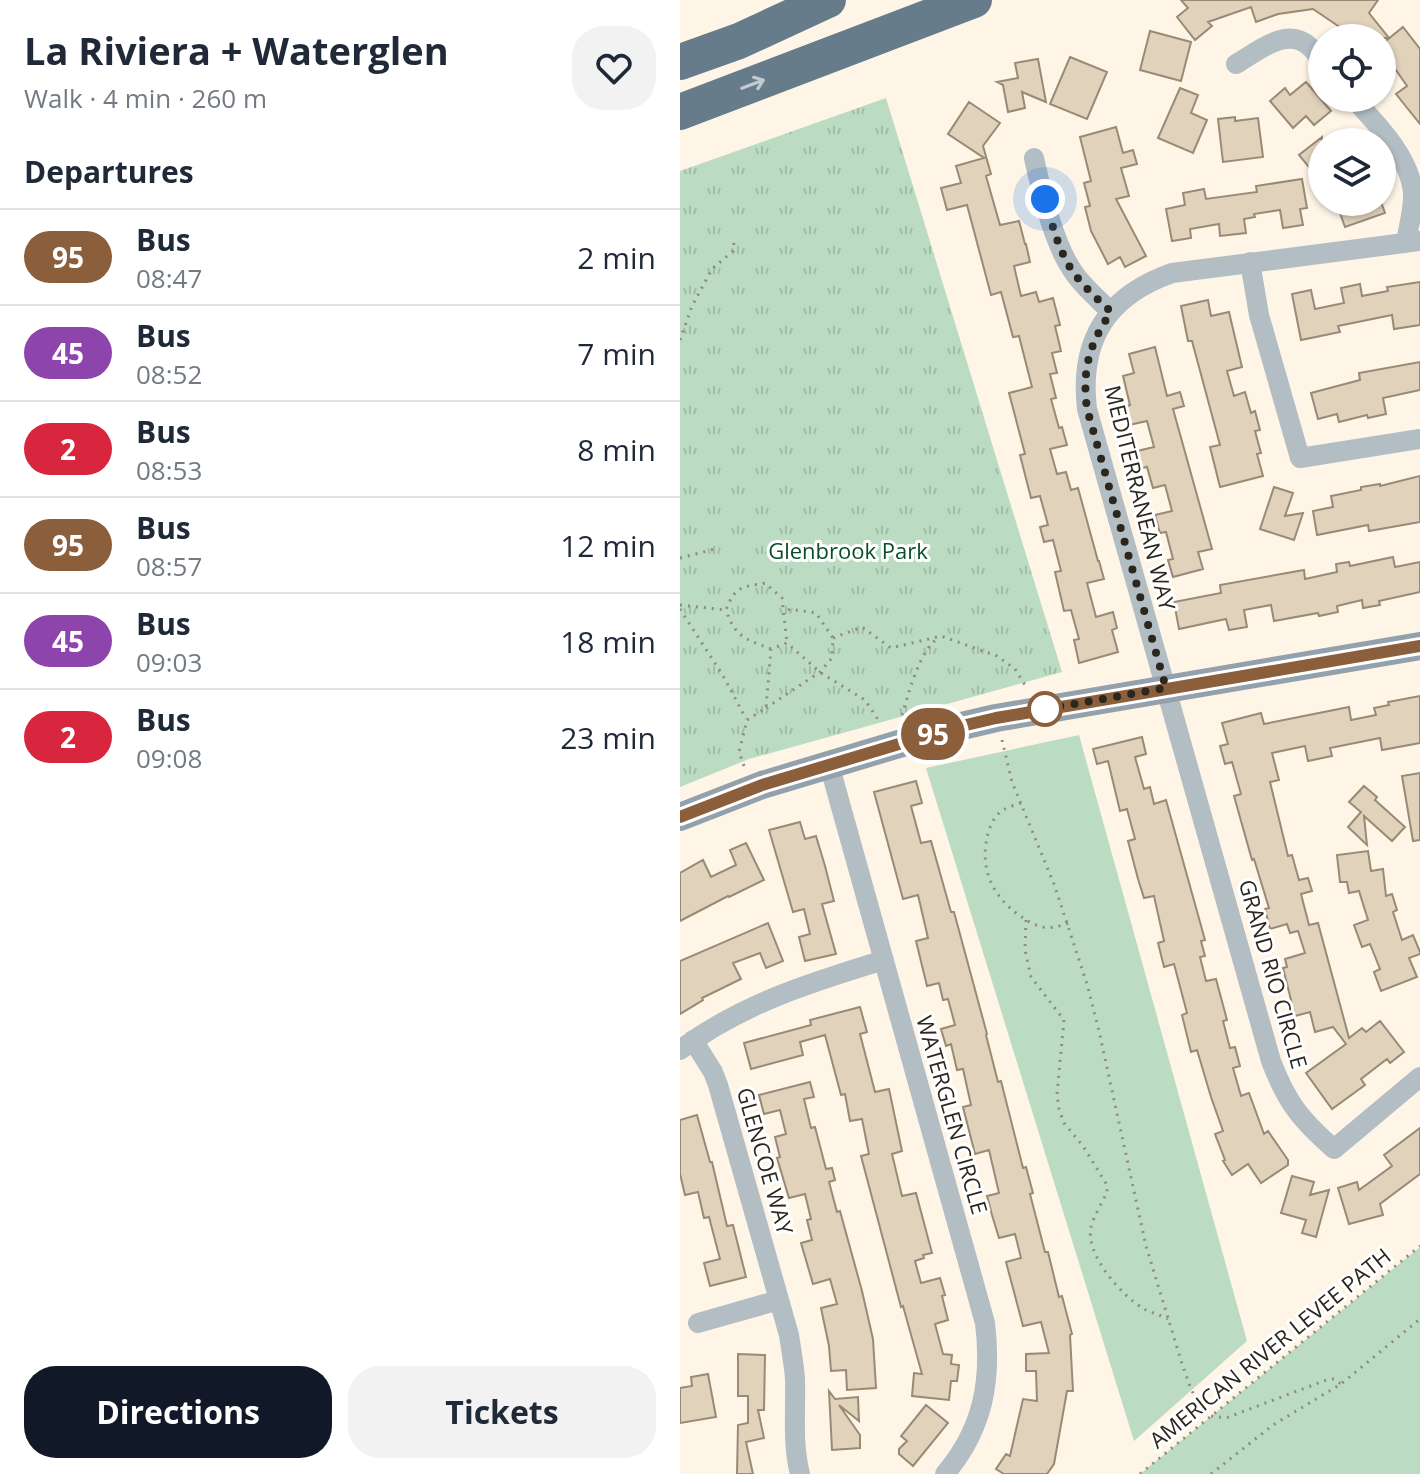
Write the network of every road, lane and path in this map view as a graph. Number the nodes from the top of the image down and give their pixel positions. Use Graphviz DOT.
graph roads {
  1 [pos="828,0"];
  2 [pos="974,0"];
  3 [pos="1308,45"];
  4 [pos="680,62"];
  5 [pos="1236,64"];
  6 [pos="680,112"];
  7 [pos="1366,112"];
  8 [pos="1034,158"];
  9 [pos="734,242"];
  10 [pos="1413,242"];
  11 [pos="1250,262"];
  12 [pos="1111,312"];
  13 [pos="680,340"];
  14 [pos="1420,439"];
  15 [pos="719,548"];
  16 [pos="680,558"];
  17 [pos="680,607"];
  18 [pos="726,610"];
  19 [pos="784,613"];
  20 [pos="941,636"];
  21 [pos="833,638"];
  22 [pos="787,643"];
  23 [pos="1420,646"];
  24 [pos="771,649"];
  25 [pos="820,672"];
  26 [pos="1025,685"];
  27 [pos="1166,688"];
  28 [pos="766,708"];
  29 [pos="902,715"];
  30 [pos="996,718"];
  31 [pos="747,720"];
  32 [pos="879,721"];
  33 [pos="829,764"];
  34 [pos="744,766"];
  35 [pos="1021,803"];
  36 [pos="680,817"];
  37 [pos="1026,920"];
  38 [pos="1068,923"];
  39 [pos="884,960"];
  40 [pos="687,1045"];
  41 [pos="1420,1077"];
  42 [pos="1420,1246"];
  43 [pos="779,1300"];
  44 [pos="1168,1319"];
  45 [pos="1420,1319"];
  46 [pos="698,1323"];
  47 [pos="1341,1384"];
  48 [pos="1211,1416"];
  49 [pos="800,1474"];
  50 [pos="945,1474"];
  51 [pos="1140,1474"];
  52 [pos="1211,1474"];
  1 -- 4 [label="highway"];
  6 -- 2 [label="highway, one-way"];
  3 -- 5 [label="street"];
  7 -- 10 [label="street"];
  8 -- 12 [label="street"];
  9 -- 13 [label="path"];
  10 -- 11 [label="street, MEDITERRANEAN WAY"];
  11 -- 12 [label="street, MEDITERRANEAN WAY"];
  11 -- 14 [label="street"];
  12 -- 27 [label="street, MEDITERRANEAN WAY"];
  15 -- 16 [label="path"];
  17 -- 18 [label="path"];
  17 -- 31 [label="path"];
  18 -- 19 [label="path"];
  18 -- 24 [label="path"];
  19 -- 21 [label="path"];
  19 -- 22 [label="path"];
  20 -- 21 [label="path"];
  20 -- 26 [label="path"];
  20 -- 29 [label="path"];
  21 -- 25 [label="path"];
  22 -- 24 [label="path"];
  22 -- 25 [label="path"];
  23 -- 27 [label="street"];
  24 -- 28 [label="path"];
  25 -- 28 [label="path"];
  25 -- 32 [label="path"];
  27 -- 30 [label="street"];
  27 -- 41 [label="street, GRAND RIO CIRCLE"];
  28 -- 31 [label="path"];
  30 -- 33 [label="street"];
  30 -- 35 [label="path"];
  31 -- 34 [label="path"];
  33 -- 36 [label="street"];
  33 -- 39 [label="street, WATERGLEN CIRCLE"];
  35 -- 37 [label="path"];
  35 -- 38 [label="path"];
  37 -- 38 [label="path"];
  37 -- 44 [label="path"];
  38 -- 44 [label="path"];
  39 -- 40 [label="street"];
  39 -- 50 [label="street, WATERGLEN CIRCLE"];
  40 -- 43 [label="street, GLENCOE WAY"];
  42 -- 48 [label="path, AMERICAN RIVER LEVEE PATH"];
  43 -- 46 [label="street"];
  43 -- 49 [label="street, GLENCOE WAY"];
  44 -- 48 [label="path"];
  45 -- 47 [label="path"];
  47 -- 48 [label="path"];
  47 -- 52 [label="path"];
  48 -- 51 [label="path, AMERICAN RIVER LEVEE PATH"];
}
